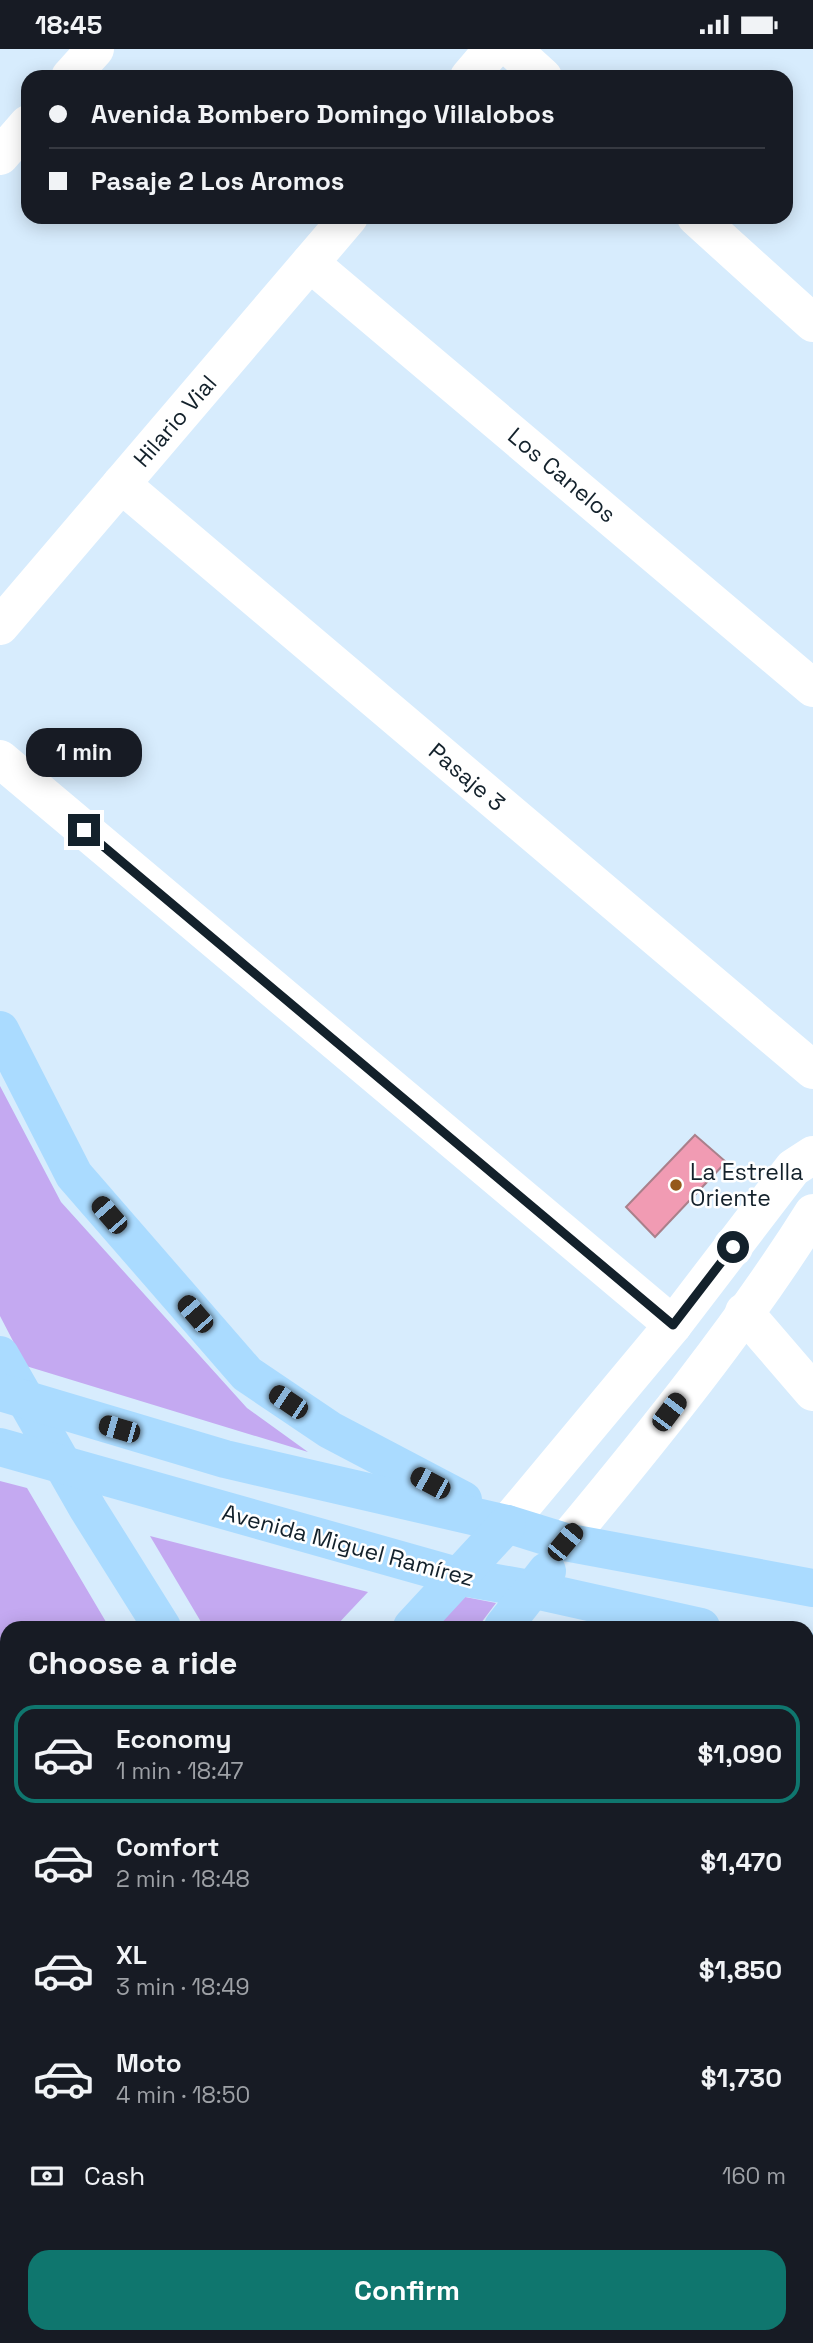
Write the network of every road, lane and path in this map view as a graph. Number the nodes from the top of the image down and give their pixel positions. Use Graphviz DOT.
graph roads {
  1 [pos="94,49"];
  2 [pos="493,49"];
  3 [pos="512,49"];
  4 [pos="76,70"];
  5 [pos="475,70"];
  6 [pos="534,70"];
  7 [pos="21,132"];
  8 [pos="0,156"];
  9 [pos="343,224"];
  10 [pos="704,224"];
  11 [pos="310,263"];
  12 [pos="813,323"];
  13 [pos="121,484"];
  14 [pos="0,626"];
  15 [pos="813,688"];
  16 [pos="0,759"];
  17 [pos="0,1030"];
  18 [pos="813,1070"];
  19 [pos="813,1155"];
  20 [pos="813,1213"];
  21 [pos="744,1311"];
  22 [pos="673,1325"];
  23 [pos="0,1355"];
  24 [pos="813,1392"];
  25 [pos="12,1395"];
  26 [pos="0,1447"];
  27 [pos="63,1463"];
  28 [pos="506,1524"];
  29 [pos="565,1542"];
  30 [pos="457,1576"];
  31 [pos="813,1588"];
  32 [pos="535,1590"];
  33 [pos="158,1621"];
  34 [pos="417,1621"];
  35 [pos="508,1621"];
  36 [pos="674,1621"];
  1 -- 4 [label="street"];
  2 -- 5 [label="street"];
  3 -- 6 [label="street"];
  7 -- 8 [label="street"];
  9 -- 11 [label="street, Hilario Vial"];
  10 -- 12 [label="street"];
  11 -- 13 [label="street, Hilario Vial"];
  11 -- 15 [label="street, Los Canelos"];
  13 -- 14 [label="street, Hilario Vial"];
  13 -- 18 [label="street, Pasaje 3"];
  16 -- 22 [label="street"];
  17 -- 28 [label="main road"];
  19 -- 22 [label="street"];
  20 -- 21 [label="street"];
  21 -- 24 [label="street"];
  21 -- 29 [label="street"];
  22 -- 28 [label="street"];
  23 -- 25 [label="main road"];
  25 -- 27 [label="main road"];
  25 -- 28 [label="main road"];
  26 -- 27 [label="main road, Avenida Miguel Ramírez"];
  27 -- 30 [label="main road, Avenida Miguel Ramírez"];
  27 -- 33 [label="main road"];
  28 -- 29 [label="main road"];
  28 -- 30 [label="main road"];
  29 -- 31 [label="main road"];
  29 -- 32 [label="main road"];
  30 -- 32 [label="main road, Avenida Miguel Ramírez"];
  30 -- 34 [label="main road"];
  32 -- 35 [label="main road"];
  32 -- 36 [label="main road, Avenida Miguel Ramírez"];
}
